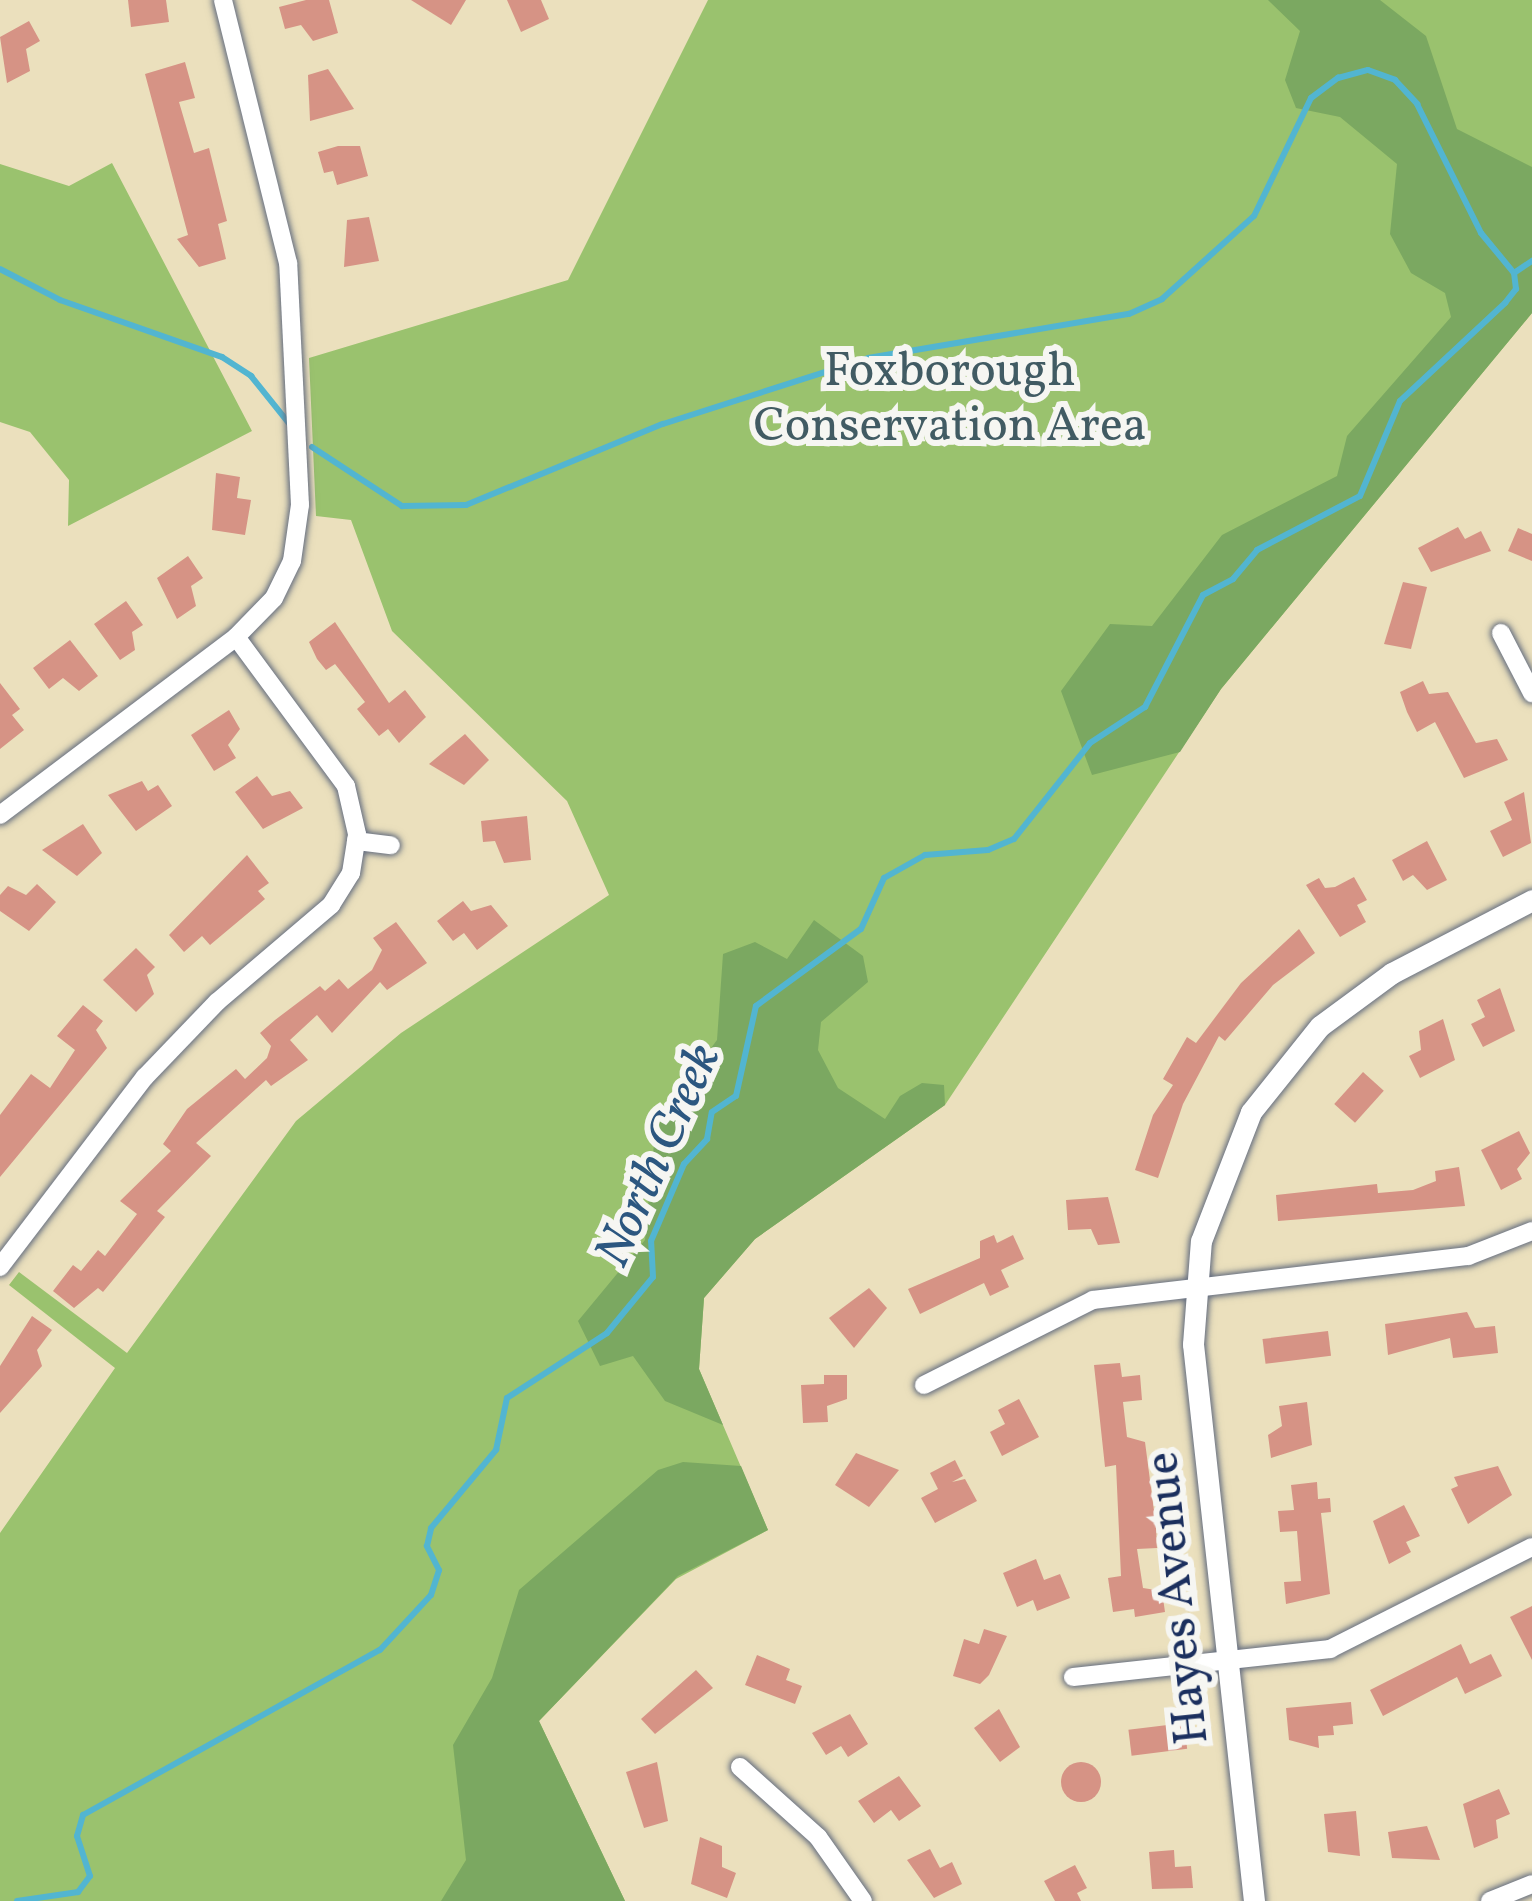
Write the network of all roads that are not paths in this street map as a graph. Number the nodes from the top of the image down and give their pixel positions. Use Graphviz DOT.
graph roads {
  1 [pos="223,0"];
  2 [pos="1501,633"];
  3 [pos="236,637"];
  4 [pos="1532,693"];
  5 [pos="0,815"];
  6 [pos="356,841"];
  7 [pos="392,845"];
  8 [pos="1532,901"];
  9 [pos="1532,1231"];
  10 [pos="2,1261"];
  11 [pos="1194,1286"];
  12 [pos="924,1384"];
  13 [pos="1532,1547"];
  14 [pos="1228,1659"];
  15 [pos="1073,1676"];
  16 [pos="740,1767"];
  17 [pos="1532,1884"];
  18 [pos="863,1901"];
  19 [pos="1254,1901"];
  20 [pos="1490,1901"];
  1 -- 3 [label="street"];
  2 -- 4 [label="street"];
  3 -- 5 [label="street"];
  3 -- 6 [label="street"];
  6 -- 7 [label="street"];
  6 -- 10 [label="street"];
  8 -- 11 [label="street, Hayes Avenue"];
  9 -- 11 [label="street"];
  11 -- 12 [label="street"];
  11 -- 14 [label="street, Hayes Avenue"];
  13 -- 14 [label="street"];
  14 -- 15 [label="street"];
  14 -- 19 [label="street, Hayes Avenue"];
  16 -- 18 [label="street"];
  17 -- 20 [label="street"];
}
